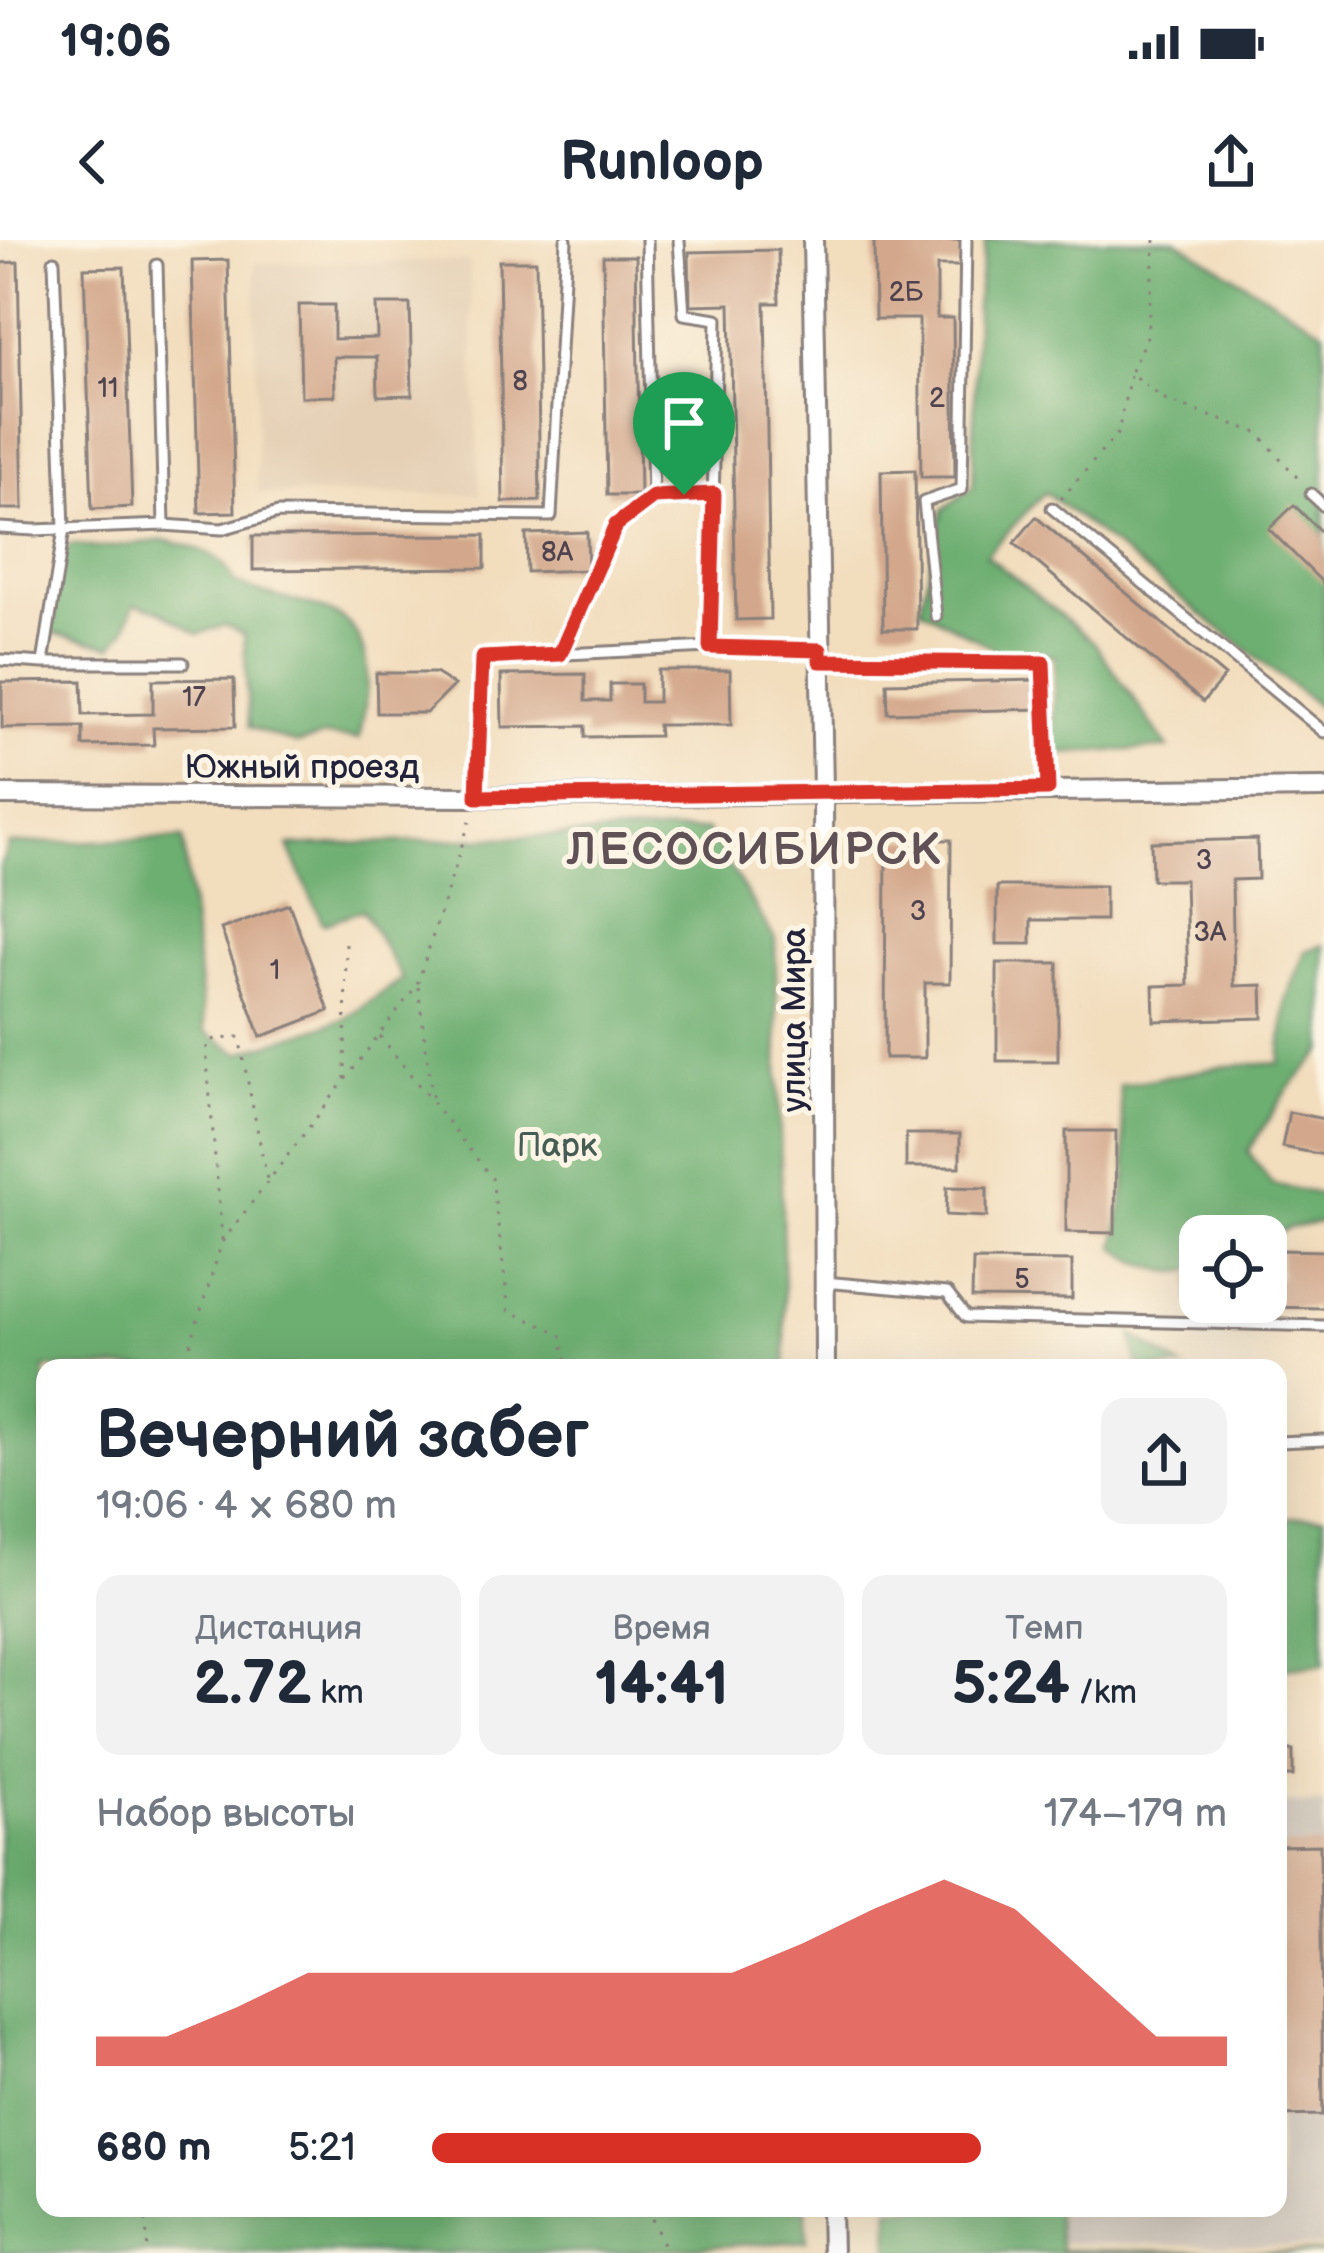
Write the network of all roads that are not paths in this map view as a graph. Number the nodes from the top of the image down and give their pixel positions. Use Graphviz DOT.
graph roads {
  1 [pos="566,240"];
  2 [pos="647,240"];
  3 [pos="679,240"];
  4 [pos="813,240"];
  5 [pos="966,240"];
  6 [pos="53,261"];
  7 [pos="158,265"];
  8 [pos="714,494"];
  9 [pos="1311,494"];
  10 [pos="1324,506"];
  11 [pos="1052,508"];
  12 [pos="164,524"];
  13 [pos="0,528"];
  14 [pos="64,529"];
  15 [pos="936,616"];
  16 [pos="710,647"];
  17 [pos="820,655"];
  18 [pos="0,660"];
  19 [pos="43,663"];
  20 [pos="183,663"];
  21 [pos="1324,732"];
  22 [pos="1324,788"];
  23 [pos="1048,789"];
  24 [pos="823,791"];
  25 [pos="0,795"];
  26 [pos="477,797"];
  27 [pos="824,1282"];
  28 [pos="1324,1326"];
  29 [pos="824,1359"];
  30 [pos="1324,1440"];
  31 [pos="1287,1442"];
  32 [pos="831,2217"];
  33 [pos="832,2253"];
  1 -- 12 [label="lane"];
  2 -- 8 [label="lane"];
  3 -- 8 [label="lane"];
  4 -- 17 [label="street, улица Мира"];
  5 -- 15 [label="lane"];
  6 -- 14 [label="lane"];
  7 -- 12 [label="lane"];
  8 -- 16 [label="lane"];
  9 -- 10 [label="lane"];
  11 -- 21 [label="lane"];
  12 -- 14 [label="lane"];
  13 -- 14 [label="lane"];
  14 -- 19 [label="lane"];
  16 -- 17 [label="lane"];
  16 -- 26 [label="lane"];
  17 -- 23 [label="lane"];
  17 -- 24 [label="street, улица Мира"];
  18 -- 19 [label="lane"];
  19 -- 20 [label="lane"];
  22 -- 23 [label="street, Южный проезд"];
  23 -- 24 [label="street, Южный проезд"];
  24 -- 26 [label="street, Южный проезд"];
  24 -- 27 [label="street, улица Мира"];
  25 -- 26 [label="street, Южный проезд"];
  27 -- 28 [label="lane"];
  27 -- 29 [label="street, улица Мира"];
  30 -- 31 [label="lane"];
  32 -- 33 [label="street"];
}
